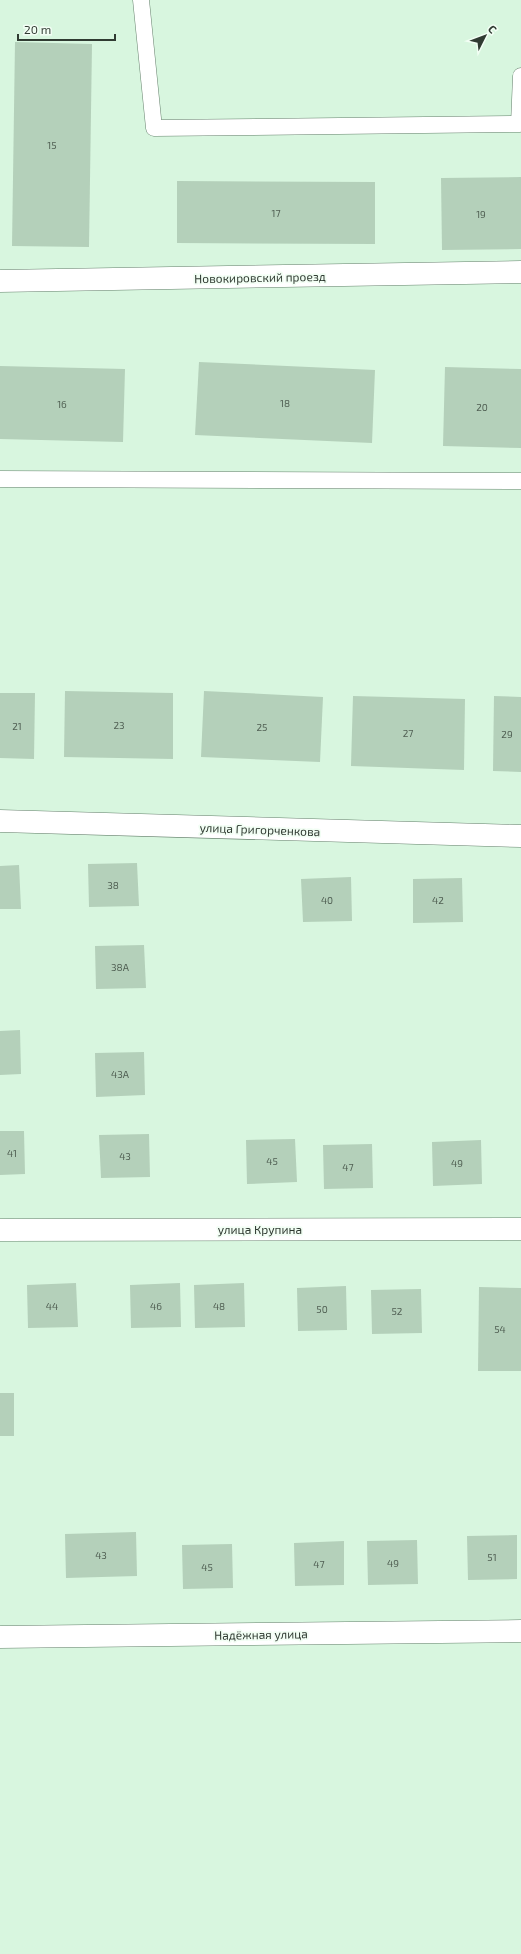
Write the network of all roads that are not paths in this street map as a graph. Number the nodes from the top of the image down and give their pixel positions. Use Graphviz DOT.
graph roads {
  1 [pos="141,0"];
  2 [pos="521,76"];
  3 [pos="521,272"];
  4 [pos="0,281"];
  5 [pos="0,479"];
  6 [pos="521,481"];
  7 [pos="0,821"];
  8 [pos="521,836"];
  9 [pos="521,1229"];
  10 [pos="0,1230"];
  11 [pos="521,1631"];
  12 [pos="0,1637"];
  1 -- 2 [label="lane"];
  3 -- 4 [label="street, Новокировский проезд"];
  5 -- 6 [label="lane"];
  7 -- 8 [label="street, улица Григорченкова"];
  9 -- 10 [label="street, улица Крупина"];
  11 -- 12 [label="street, Надёжная улица"];
}
